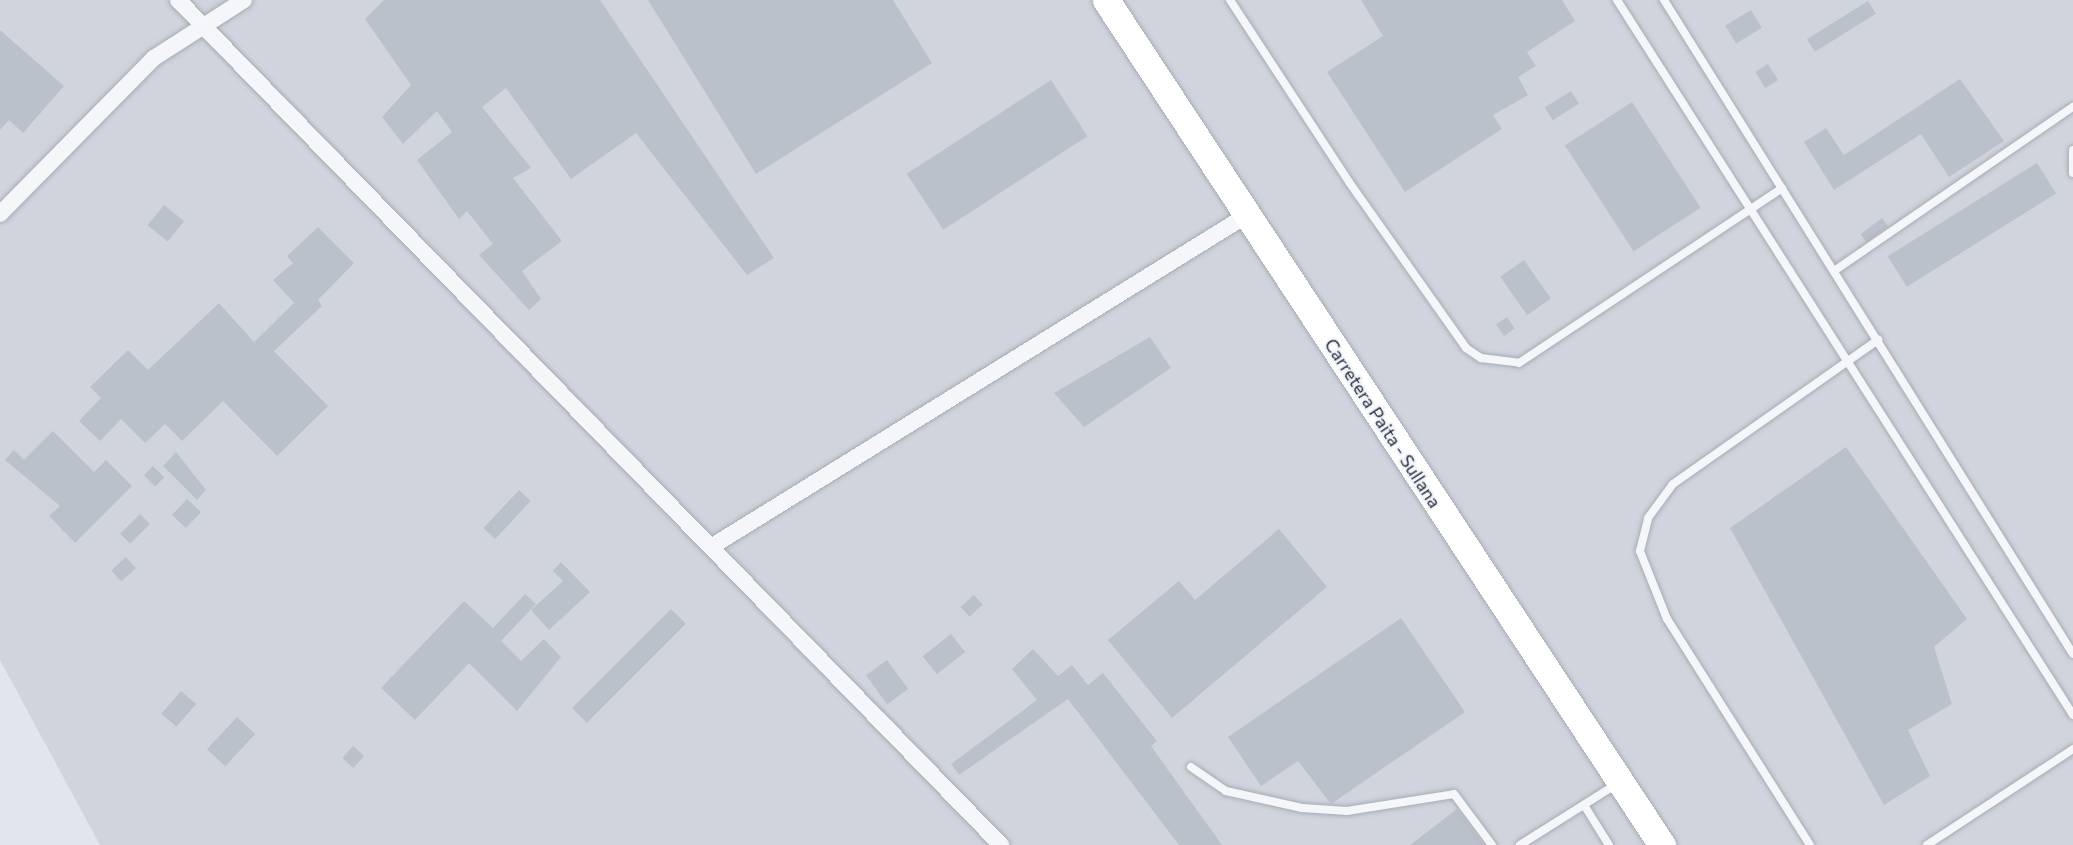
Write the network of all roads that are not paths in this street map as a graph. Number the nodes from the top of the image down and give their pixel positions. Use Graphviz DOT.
graph roads {
  1 [pos="178,0"];
  2 [pos="244,0"];
  3 [pos="1106,0"];
  4 [pos="1230,0"];
  5 [pos="1617,0"];
  6 [pos="1664,0"];
  7 [pos="208,26"];
  8 [pos="2073,107"];
  9 [pos="2073,150"];
  10 [pos="2073,173"];
  11 [pos="1782,188"];
  12 [pos="1751,207"];
  13 [pos="0,214"];
  14 [pos="1247,215"];
  15 [pos="1834,271"];
  16 [pos="1878,340"];
  17 [pos="1849,358"];
  18 [pos="714,544"];
  19 [pos="2073,654"];
  20 [pos="2073,715"];
  21 [pos="2073,749"];
  22 [pos="1191,767"];
  23 [pos="1620,783"];
  24 [pos="1584,805"];
  25 [pos="1001,845"];
  26 [pos="1492,845"];
  27 [pos="1520,845"];
  28 [pos="1609,845"];
  29 [pos="1662,845"];
  30 [pos="1810,845"];
  31 [pos="1927,845"];
  1 -- 7 [label="street"];
  2 -- 7 [label="street"];
  3 -- 14 [label="main road, Carretera Paita - Sullana"];
  4 -- 12 [label="lane"];
  5 -- 12 [label="lane"];
  6 -- 11 [label="lane"];
  7 -- 13 [label="street"];
  7 -- 18 [label="street"];
  8 -- 15 [label="lane"];
  9 -- 10 [label="lane"];
  11 -- 12 [label="lane"];
  11 -- 15 [label="lane"];
  12 -- 17 [label="lane"];
  14 -- 18 [label="street"];
  14 -- 23 [label="main road, Carretera Paita - Sullana"];
  15 -- 16 [label="lane"];
  16 -- 17 [label="lane"];
  16 -- 19 [label="lane"];
  17 -- 20 [label="lane"];
  17 -- 30 [label="lane"];
  18 -- 25 [label="street"];
  21 -- 31 [label="lane"];
  22 -- 26 [label="lane"];
  23 -- 24 [label="lane"];
  23 -- 29 [label="main road, Carretera Paita - Sullana"];
  24 -- 27 [label="lane"];
  24 -- 28 [label="lane"];
}
